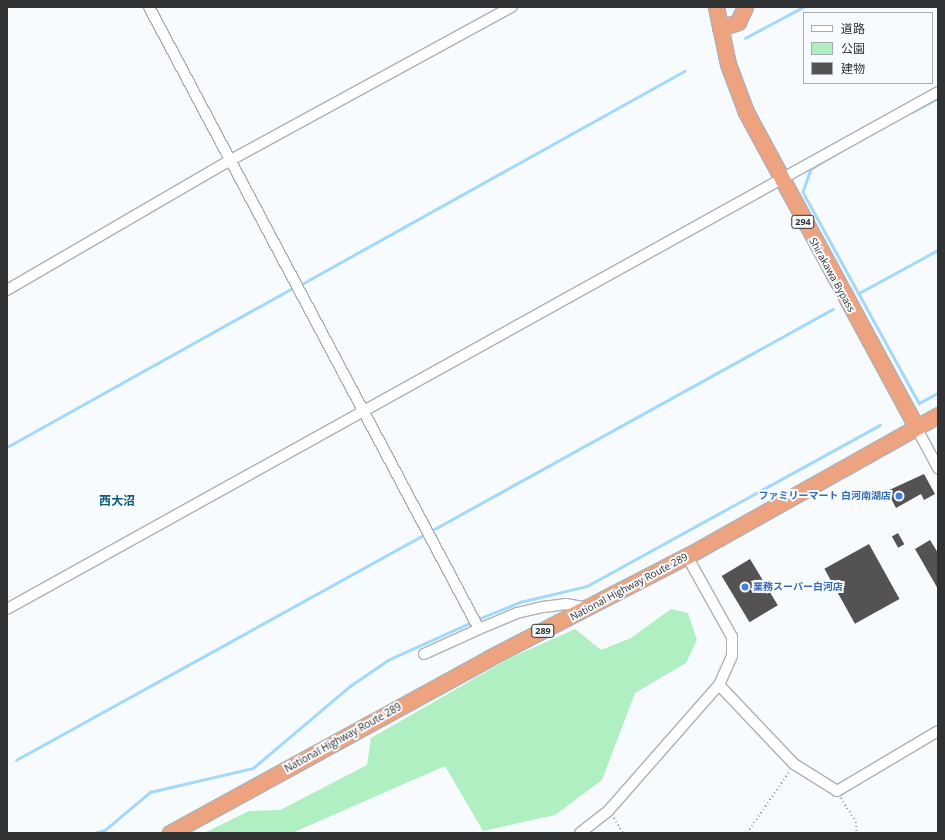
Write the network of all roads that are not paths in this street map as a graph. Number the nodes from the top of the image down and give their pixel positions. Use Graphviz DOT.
graph roads {
  1 [pos="149,7"];
  2 [pos="512,7"];
  3 [pos="716,7"];
  4 [pos="745,7"];
  5 [pos="720,28"];
  6 [pos="938,92"];
  7 [pos="228,161"];
  8 [pos="779,179"];
  9 [pos="7,290"];
  10 [pos="362,414"];
  11 [pos="938,415"];
  12 [pos="916,427"];
  13 [pos="938,468"];
  14 [pos="687,556"];
  15 [pos="590,608"];
  16 [pos="7,609"];
  17 [pos="479,629"];
  18 [pos="424,654"];
  19 [pos="719,685"];
  20 [pos="938,731"];
  21 [pos="170,833"];
  22 [pos="580,833"];
  1 -- 7 [label="street"];
  2 -- 7 [label="street"];
  3 -- 5 [label="highway, Shirakawa Bypass / 294"];
  4 -- 5 [label="highway"];
  5 -- 8 [label="highway, Shirakawa Bypass / 294"];
  6 -- 8 [label="street"];
  7 -- 9 [label="street"];
  7 -- 10 [label="street"];
  8 -- 10 [label="street"];
  8 -- 12 [label="highway, Shirakawa Bypass / 294"];
  10 -- 16 [label="street"];
  10 -- 17 [label="street"];
  11 -- 12 [label="highway, National Highway Route 289 / 289"];
  12 -- 13 [label="street"];
  12 -- 14 [label="highway, National Highway Route 289 / 289"];
  14 -- 15 [label="highway, National Highway Route 289 / 289"];
  14 -- 19 [label="street"];
  15 -- 17 [label="street"];
  15 -- 21 [label="highway, National Highway Route 289 / 289"];
  17 -- 18 [label="street"];
  19 -- 20 [label="street"];
  19 -- 22 [label="street"];
}
